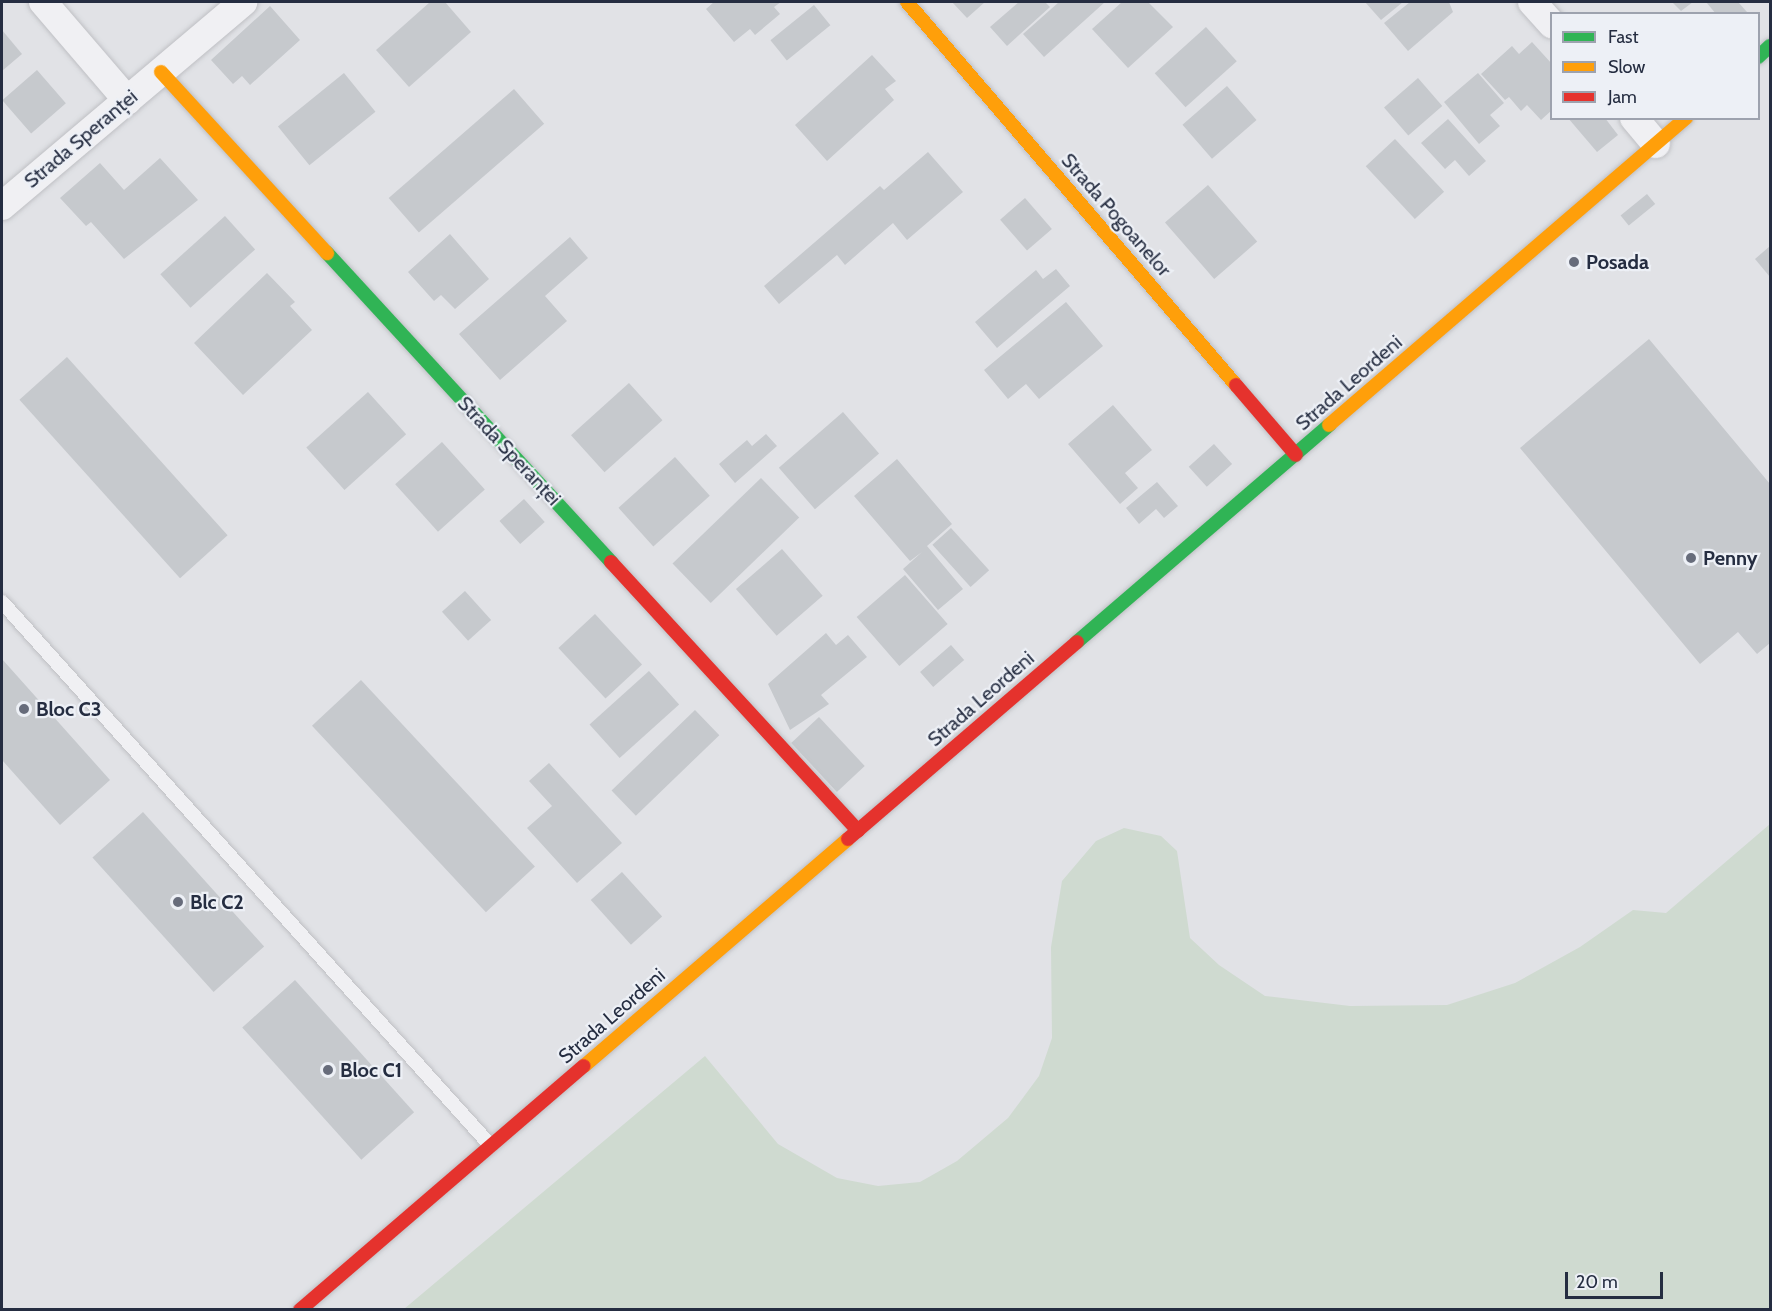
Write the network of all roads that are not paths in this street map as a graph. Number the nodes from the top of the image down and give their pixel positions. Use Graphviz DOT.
graph roads {
  1 [pos="43,2"];
  2 [pos="243,2"];
  3 [pos="907,2"];
  4 [pos="1532,2"];
  5 [pos="1550,23"];
  6 [pos="161,72"];
  7 [pos="128,100"];
  8 [pos="1636,120"];
  9 [pos="1684,120"];
  10 [pos="1656,144"];
  11 [pos="2,206"];
  12 [pos="1296,455"];
  13 [pos="2,602"];
  14 [pos="858,831"];
  15 [pos="490,1146"];
  16 [pos="300,1310"];
  1 -- 7 [label="street"];
  2 -- 6 [label="street, Strada Speranței"];
  3 -- 12 [label="main road, Strada Pogoanelor"];
  4 -- 5 [label="street"];
  6 -- 7 [label="street, Strada Speranței"];
  6 -- 14 [label="main road, Strada Speranței"];
  7 -- 11 [label="street, Strada Speranței"];
  8 -- 10 [label="street"];
  9 -- 10 [label="main road, Strada Leordeni"];
  10 -- 12 [label="main road, Strada Leordeni"];
  12 -- 14 [label="main road, Strada Leordeni"];
  13 -- 15 [label="lane"];
  14 -- 15 [label="main road, Strada Leordeni"];
  15 -- 16 [label="main road, Strada Leordeni"];
}
